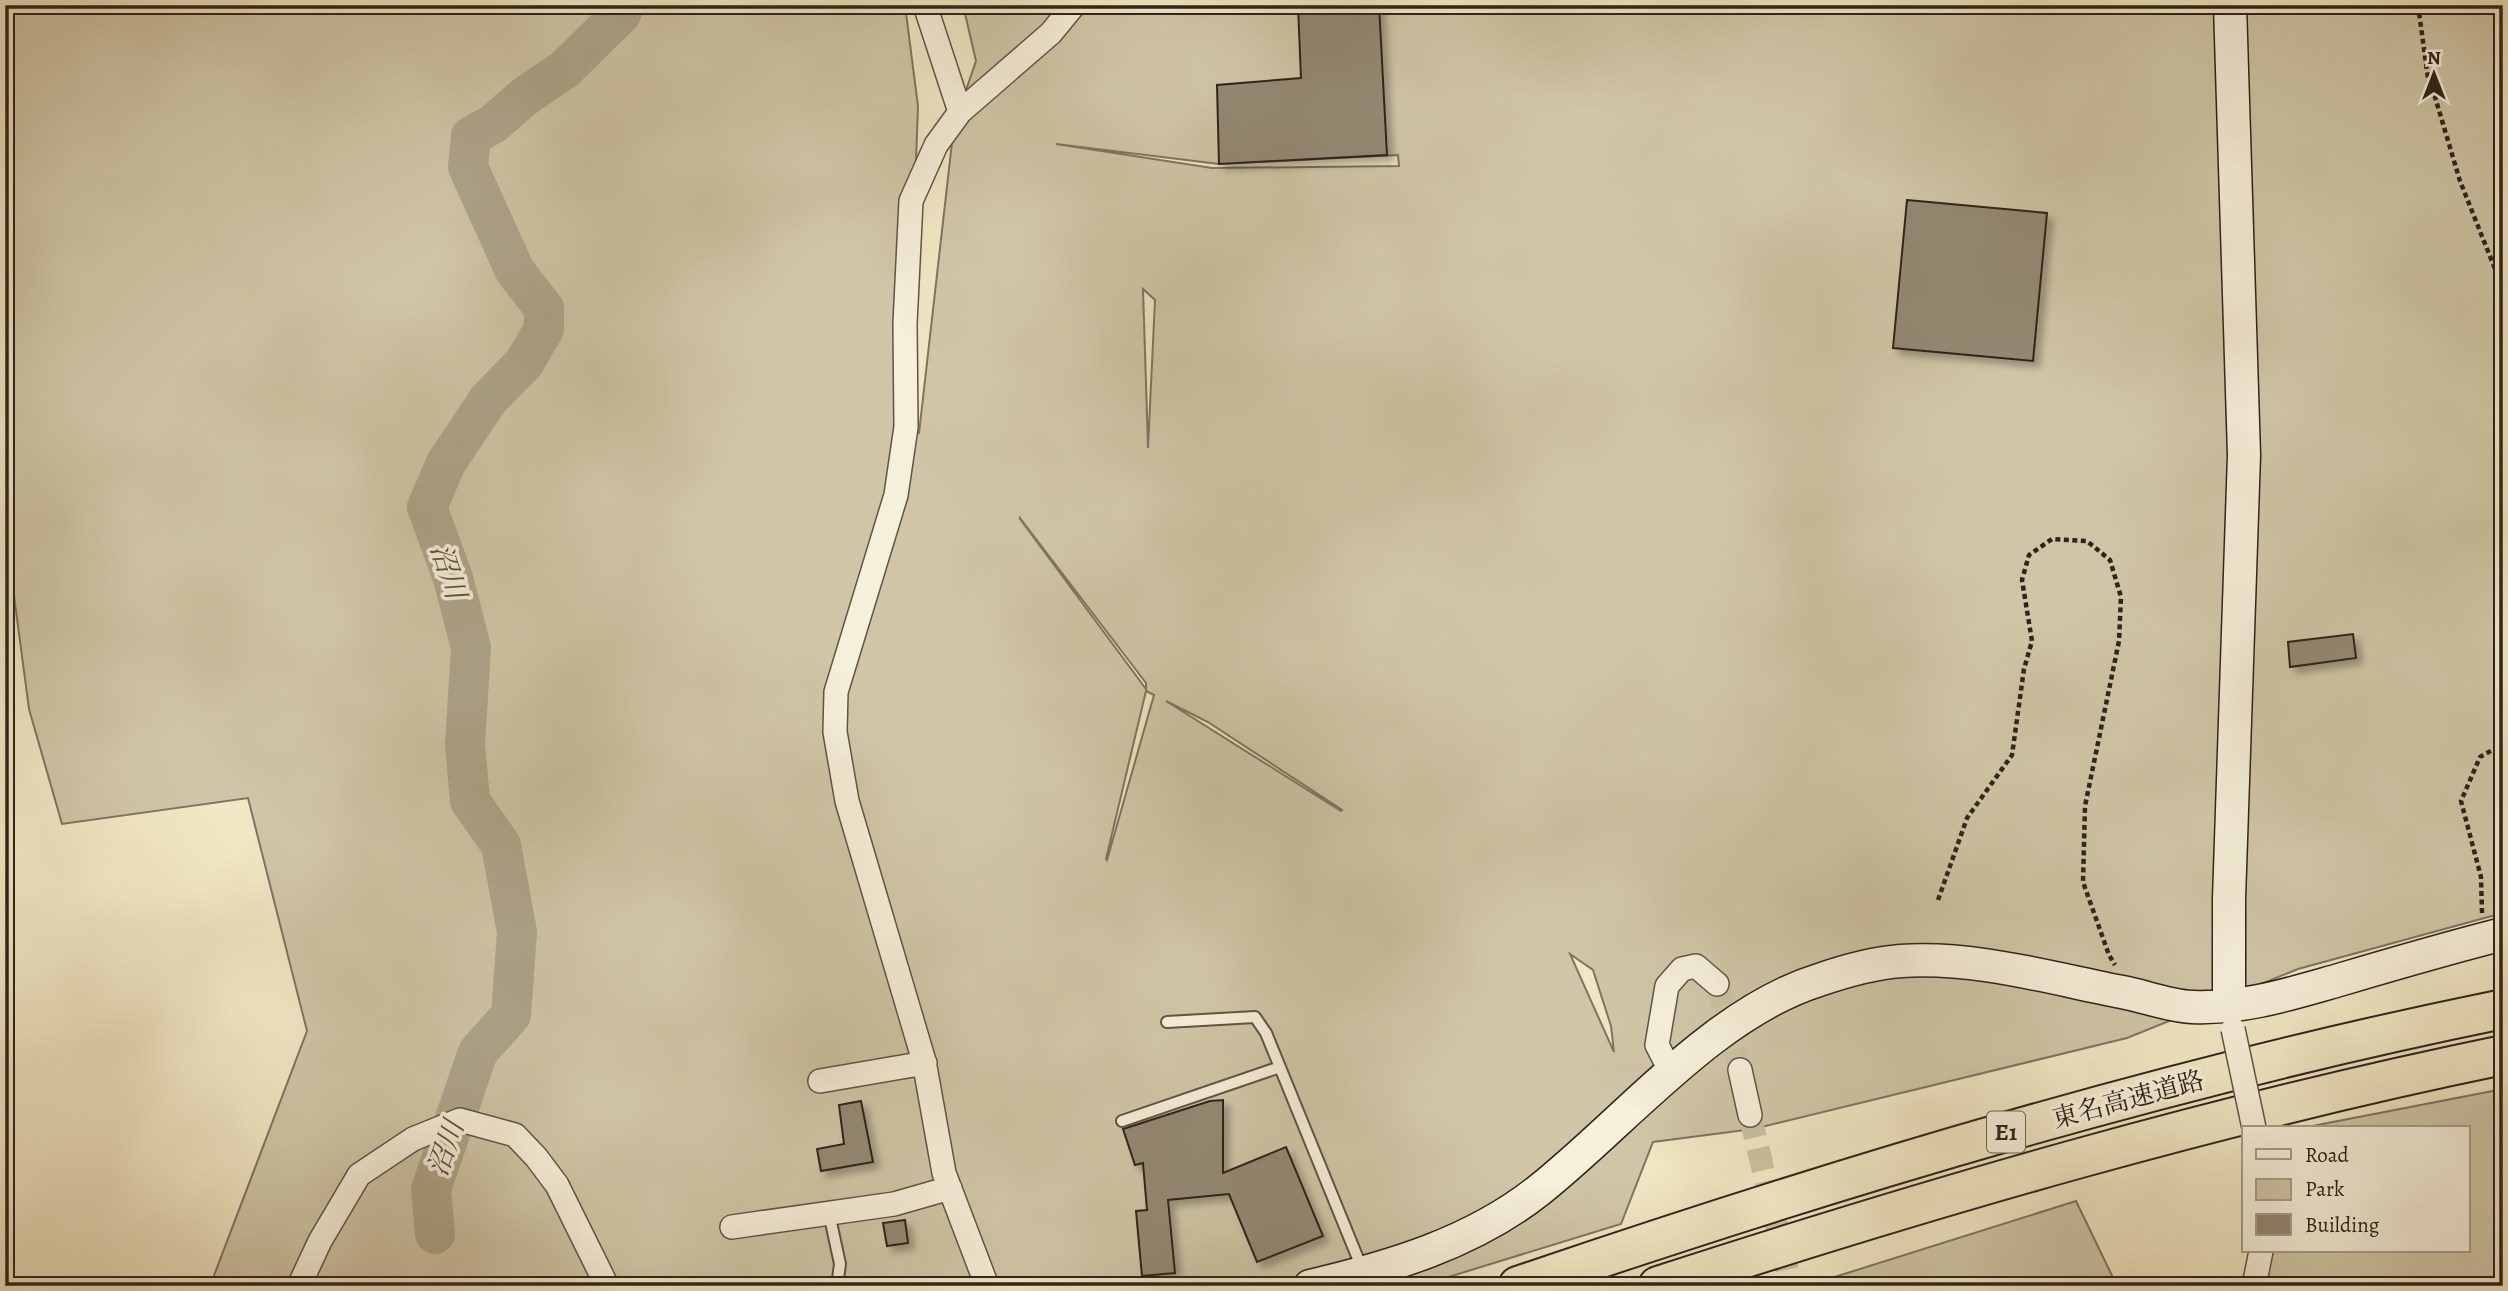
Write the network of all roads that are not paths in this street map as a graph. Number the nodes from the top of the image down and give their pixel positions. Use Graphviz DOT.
graph roads {
  1 [pos="925,5"];
  2 [pos="1074,5"];
  3 [pos="2230,5"];
  4 [pos="960,112"];
  5 [pos="2493,936"];
  6 [pos="1717,984"];
  7 [pos="2503,1009"];
  8 [pos="2231,1018"];
  9 [pos="1167,1022"];
  10 [pos="2503,1055"];
  11 [pos="925,1063"];
  12 [pos="1280,1067"];
  13 [pos="1740,1070"];
  14 [pos="1672,1074"];
  15 [pos="820,1081"];
  16 [pos="1750,1115"];
  17 [pos="1122,1121"];
  18 [pos="2254,1126"];
  19 [pos="950,1188"];
  20 [pos="829,1213"];
  21 [pos="732,1227"];
  22 [pos="2261,1252"];
  23 [pos="1364,1273"];
  24 [pos="299,1286"];
  25 [pos="607,1286"];
  26 [pos="837,1286"];
  27 [pos="986,1286"];
  28 [pos="1310,1286"];
  29 [pos="1518,1286"];
  30 [pos="1658,1286"];
  31 [pos="2254,1286"];
  1 -- 4 [label="street"];
  2 -- 4 [label="street"];
  3 -- 8 [label="street"];
  4 -- 11 [label="street"];
  5 -- 8 [label="street"];
  6 -- 14 [label="street"];
  7 -- 29 [label="highway, 東名高速道路 / E1"];
  8 -- 14 [label="street"];
  8 -- 18 [label="street, bridge"];
  9 -- 12 [label="lane"];
  10 -- 30 [label="highway, 東名高速道路 / E1"];
  11 -- 15 [label="street"];
  11 -- 19 [label="street"];
  12 -- 17 [label="lane"];
  12 -- 23 [label="lane"];
  13 -- 16 [label="street"];
  14 -- 23 [label="street"];
  19 -- 20 [label="street"];
  19 -- 27 [label="street"];
  20 -- 21 [label="street"];
  20 -- 26 [label="lane"];
  22 -- 31 [label="street"];
  23 -- 28 [label="street"];
  24 -- 25 [label="street"];
}
